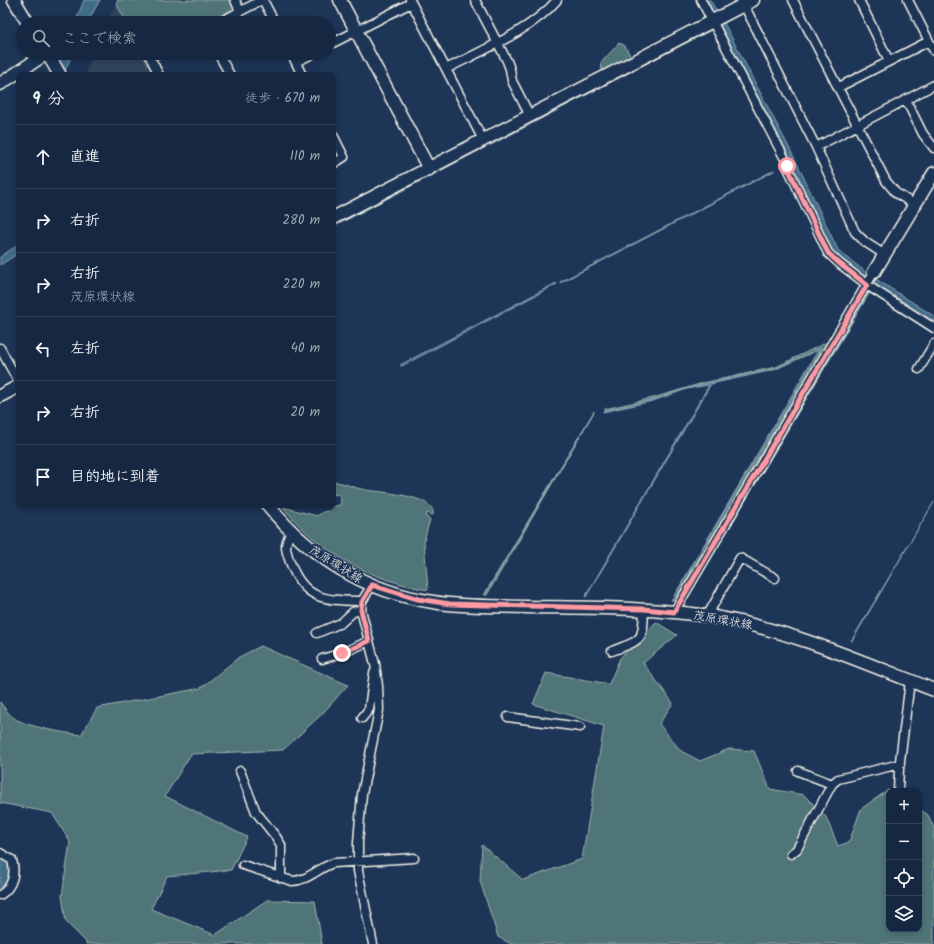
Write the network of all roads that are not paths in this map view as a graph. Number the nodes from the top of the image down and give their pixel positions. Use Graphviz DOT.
graph roads {
  1 [pos="14,0"];
  2 [pos="235,0"];
  3 [pos="262,0"];
  4 [pos="340,0"];
  5 [pos="474,0"];
  6 [pos="701,0"];
  7 [pos="793,0"];
  8 [pos="859,0"];
  9 [pos="908,0"];
  10 [pos="410,1"];
  11 [pos="555,1"];
  12 [pos="746,2"];
  13 [pos="240,11"];
  14 [pos="24,16"];
  15 [pos="231,16"];
  16 [pos="271,16"];
  17 [pos="712,21"];
  18 [pos="356,31"];
  19 [pos="336,41"];
  20 [pos="929,41"];
  21 [pos="497,42"];
  22 [pos="934,51"];
  23 [pos="36,60"];
  24 [pos="51,60"];
  25 [pos="152,60"];
  26 [pos="222,60"];
  27 [pos="300,60"];
  28 [pos="889,61"];
  29 [pos="296,62"];
  30 [pos="446,69"];
  31 [pos="18,72"];
  32 [pos="58,72"];
  33 [pos="158,72"];
  34 [pos="228,72"];
  35 [pos="301,72"];
  36 [pos="16,73"];
  37 [pos="0,84"];
  38 [pos="934,85"];
  39 [pos="839,87"];
  40 [pos="906,100"];
  41 [pos="530,116"];
  42 [pos="858,125"];
  43 [pos="483,140"];
  44 [pos="336,141"];
  45 [pos="816,147"];
  46 [pos="934,148"];
  47 [pos="336,162"];
  48 [pos="429,168"];
  49 [pos="934,173"];
  50 [pos="915,205"];
  51 [pos="336,216"];
  52 [pos="885,255"];
  53 [pos="874,272"];
  54 [pos="867,285"];
  55 [pos="934,328"];
  56 [pos="934,344"];
  57 [pos="0,348"];
  58 [pos="919,369"];
  59 [pos="16,379"];
  60 [pos="16,387"];
  61 [pos="0,396"];
  62 [pos="271,508"];
  63 [pos="292,532"];
  64 [pos="775,578"];
  65 [pos="372,585"];
  66 [pos="361,606"];
  67 [pos="644,609"];
  68 [pos="674,612"];
  69 [pos="707,616"];
  70 [pos="317,633"];
  71 [pos="369,641"];
  72 [pos="612,651"];
  73 [pos="322,658"];
  74 [pos="375,664"];
  75 [pos="910,681"];
  76 [pos="934,690"];
  77 [pos="508,717"];
  78 [pos="362,718"];
  79 [pos="580,727"];
  80 [pos="900,764"];
  81 [pos="240,771"];
  82 [pos="798,771"];
  83 [pos="832,784"];
  84 [pos="898,788"];
  85 [pos="0,853"];
  86 [pos="791,854"];
  87 [pos="414,858"];
  88 [pos="358,861"];
  89 [pos="243,865"];
  90 [pos="281,878"];
  91 [pos="0,895"];
  92 [pos="374,944"];
  1 -- 14 [label="street"];
  2 -- 13 [label="street"];
  3 -- 13 [label="street"];
  3 -- 16 [label="street"];
  4 -- 18 [label="street"];
  5 -- 21 [label="street"];
  6 -- 17 [label="street"];
  7 -- 39 [label="street"];
  8 -- 28 [label="street"];
  9 -- 20 [label="street"];
  10 -- 18 [label="street"];
  10 -- 30 [label="street"];
  11 -- 21 [label="street"];
  12 -- 17 [label="street"];
  12 -- 45 [label="street"];
  13 -- 15 [label="street"];
  17 -- 41 [label="street"];
  17 -- 54 [label="street"];
  18 -- 19 [label="street"];
  18 -- 48 [label="street"];
  20 -- 22 [label="street"];
  20 -- 28 [label="street"];
  21 -- 30 [label="street"];
  21 -- 41 [label="street"];
  23 -- 31 [label="street"];
  24 -- 32 [label="street"];
  25 -- 33 [label="street"];
  26 -- 34 [label="street"];
  27 -- 29 [label="street"];
  28 -- 39 [label="street"];
  29 -- 35 [label="street"];
  30 -- 43 [label="street"];
  36 -- 37 [label="street"];
  38 -- 40 [label="street"];
  39 -- 42 [label="street"];
  40 -- 42 [label="street"];
  40 -- 46 [label="street"];
  41 -- 43 [label="street"];
  42 -- 45 [label="street"];
  42 -- 50 [label="street"];
  43 -- 48 [label="street"];
  44 -- 47 [label="street"];
  45 -- 52 [label="street"];
  48 -- 51 [label="street"];
  49 -- 50 [label="street"];
  50 -- 52 [label="street"];
  52 -- 53 [label="street"];
  53 -- 54 [label="street"];
  54 -- 55 [label="street"];
  54 -- 68 [label="street"];
  56 -- 58 [label="street"];
  57 -- 59 [label="street"];
  60 -- 61 [label="street"];
  62 -- 63 [label="street, 茂原環状線"];
  63 -- 65 [label="street, 茂原環状線"];
  63 -- 66 [label="street"];
  64 -- 69 [label="street"];
  65 -- 66 [label="street"];
  65 -- 67 [label="street, 茂原環状線"];
  66 -- 70 [label="street"];
  66 -- 71 [label="street"];
  67 -- 68 [label="street, 茂原環状線"];
  67 -- 72 [label="street"];
  68 -- 69 [label="street, 茂原環状線"];
  69 -- 75 [label="street, 茂原環状線"];
  71 -- 73 [label="street"];
  71 -- 74 [label="street"];
  74 -- 78 [label="street"];
  74 -- 88 [label="street"];
  75 -- 76 [label="street, 茂原環状線"];
  75 -- 80 [label="street"];
  77 -- 79 [label="street"];
  80 -- 83 [label="street"];
  80 -- 84 [label="street"];
  81 -- 90 [label="street"];
  82 -- 83 [label="street"];
  83 -- 86 [label="street"];
  85 -- 91 [label="street"];
  87 -- 88 [label="street"];
  88 -- 90 [label="street"];
  88 -- 92 [label="street"];
  89 -- 90 [label="street"];
}
